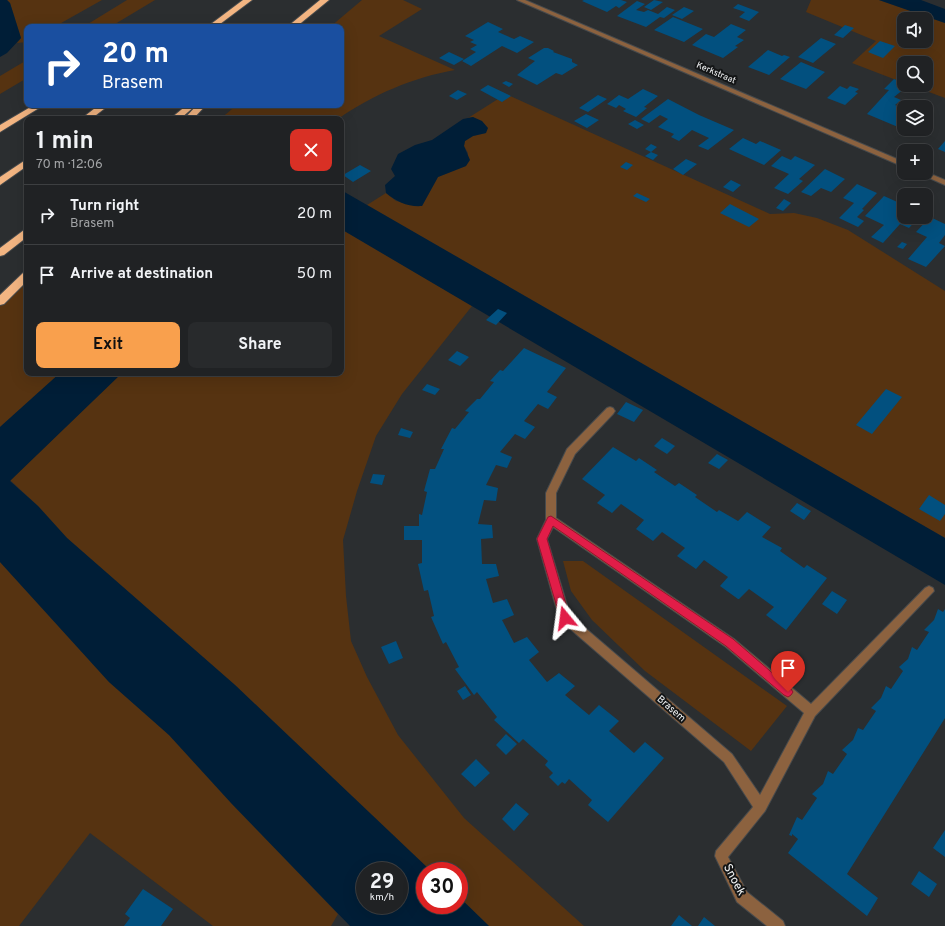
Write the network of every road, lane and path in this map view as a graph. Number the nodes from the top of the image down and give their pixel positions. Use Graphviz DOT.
graph roads {
  1 [pos="248,0"];
  2 [pos="325,0"];
  3 [pos="520,0"];
  4 [pos="215,24"];
  5 [pos="295,24"];
  6 [pos="35,108"];
  7 [pos="100,108"];
  8 [pos="188,108"];
  9 [pos="199,108"];
  10 [pos="89,116"];
  11 [pos="178,116"];
  12 [pos="191,116"];
  13 [pos="0,130"];
  14 [pos="897,162"];
  15 [pos="24,164"];
  16 [pos="933,178"];
  17 [pos="0,182"];
  18 [pos="945,183"];
  19 [pos="24,234"];
  20 [pos="0,253"];
  21 [pos="24,278"];
  22 [pos="0,301"];
  23 [pos="610,411"];
  24 [pos="551,520"];
  25 [pos="929,591"];
  26 [pos="811,712"];
  27 [pos="761,807"];
  28 [pos="778,926"];
  1 -- 4 [label="highway"];
  2 -- 5 [label="highway"];
  3 -- 14 [label="street, Kerkstraat"];
  6 -- 13 [label="highway"];
  7 -- 10 [label="highway"];
  8 -- 11 [label="highway"];
  9 -- 12 [label="highway"];
  15 -- 17 [label="highway"];
  16 -- 18 [label="street"];
  19 -- 20 [label="highway"];
  21 -- 22 [label="highway"];
  23 -- 24 [label="street, Brasem"];
  24 -- 26 [label="street"];
  24 -- 27 [label="street, Brasem"];
  25 -- 26 [label="street"];
  26 -- 27 [label="street"];
  27 -- 28 [label="street, Snoek"];
}
